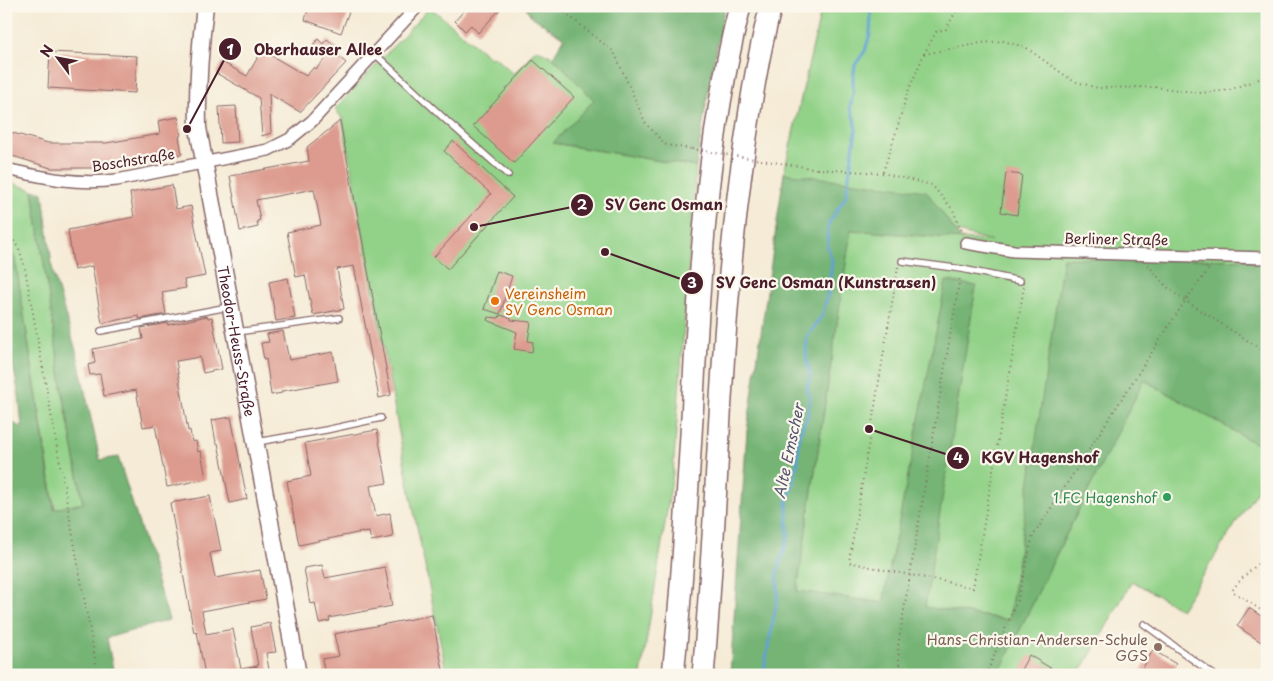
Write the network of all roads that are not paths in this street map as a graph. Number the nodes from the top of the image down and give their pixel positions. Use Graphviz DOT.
graph roads {
  1 [pos="205,6"];
  2 [pos="418,6"];
  3 [pos="740,6"];
  4 [pos="771,6"];
  5 [pos="374,53"];
  6 [pos="204,163"];
  7 [pos="6,169"];
  8 [pos="508,175"];
  9 [pos="966,243"];
  10 [pos="1267,258"];
  11 [pos="902,261"];
  12 [pos="1020,281"];
  13 [pos="230,307"];
  14 [pos="339,318"];
  15 [pos="101,331"];
  16 [pos="235,332"];
  17 [pos="381,418"];
  18 [pos="255,442"];
  19 [pos="1144,624"];
  20 [pos="298,675"];
  21 [pos="673,675"];
  22 [pos="703,675"];
  23 [pos="1214,675"];
  1 -- 6 [label="street, Theodor-Heuss-Straße"];
  2 -- 5 [label="street, Boschstraße"];
  3 -- 21 [label="highway"];
  4 -- 22 [label="highway"];
  5 -- 6 [label="street, Boschstraße"];
  5 -- 8 [label="lane"];
  6 -- 7 [label="street, Boschstraße"];
  6 -- 13 [label="street, Theodor-Heuss-Straße"];
  9 -- 10 [label="street, Berliner Straße"];
  11 -- 12 [label="lane"];
  13 -- 15 [label="lane"];
  13 -- 16 [label="street, Theodor-Heuss-Straße"];
  14 -- 16 [label="lane"];
  16 -- 18 [label="street, Theodor-Heuss-Straße"];
  17 -- 18 [label="lane"];
  18 -- 20 [label="street, Theodor-Heuss-Straße"];
  19 -- 23 [label="lane"];
}
